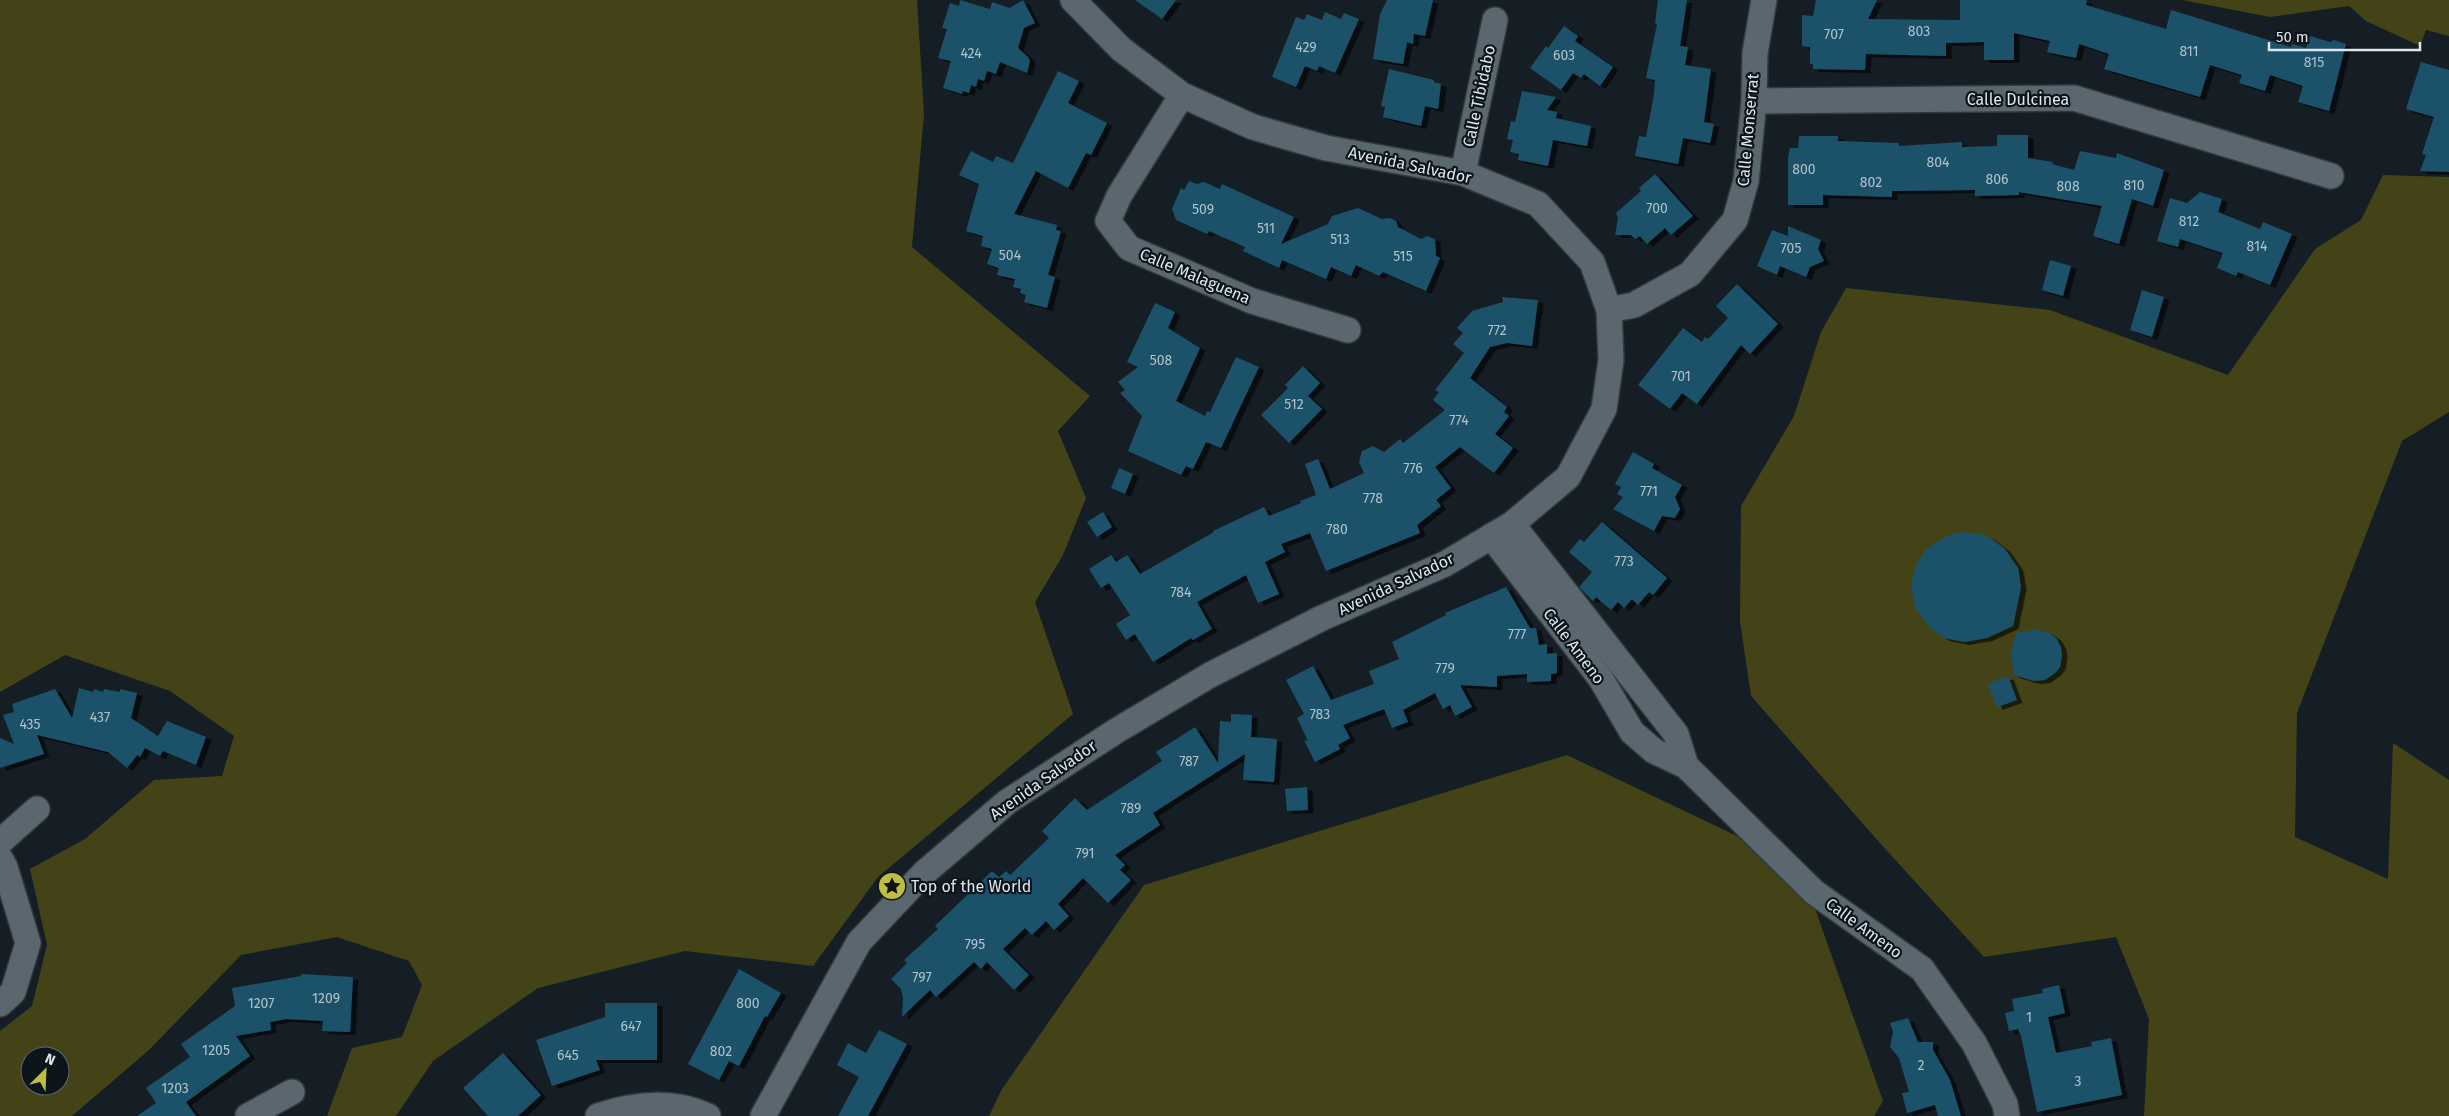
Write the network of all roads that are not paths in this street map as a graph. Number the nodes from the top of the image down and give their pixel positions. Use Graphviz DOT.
graph roads {
  1 [pos="1073,0"];
  2 [pos="1764,0"];
  3 [pos="1494,20"];
  4 [pos="1182,95"];
  5 [pos="1754,100"];
  6 [pos="1463,172"];
  7 [pos="2331,176"];
  8 [pos="1609,310"];
  9 [pos="1348,330"];
  10 [pos="1512,524"];
  11 [pos="1491,536"];
  12 [pos="1686,766"];
  13 [pos="38,809"];
  14 [pos="0,842"];
  15 [pos="0,858"];
  16 [pos="0,1004"];
  17 [pos="292,1092"];
  18 [pos="248,1116"];
  19 [pos="598,1116"];
  20 [pos="708,1116"];
  21 [pos="763,1116"];
  22 [pos="2007,1116"];
  1 -- 4 [label="street, Avenida Salvador"];
  2 -- 5 [label="street, Calle Monserrat"];
  3 -- 6 [label="street, Calle Tibidabo"];
  4 -- 6 [label="street, Avenida Salvador"];
  4 -- 9 [label="street, Calle Malaguena"];
  5 -- 7 [label="street, Calle Dulcinea"];
  5 -- 8 [label="street, Calle Monserrat"];
  6 -- 8 [label="street, Avenida Salvador"];
  8 -- 10 [label="street, Avenida Salvador"];
  10 -- 11 [label="street, Avenida Salvador"];
  10 -- 12 [label="street, Calle Ameno"];
  11 -- 12 [label="street, Calle Ameno"];
  11 -- 21 [label="street, Avenida Salvador"];
  12 -- 22 [label="street, Calle Ameno"];
  13 -- 14 [label="street"];
  15 -- 16 [label="street"];
  17 -- 18 [label="street"];
  19 -- 20 [label="street"];
}
